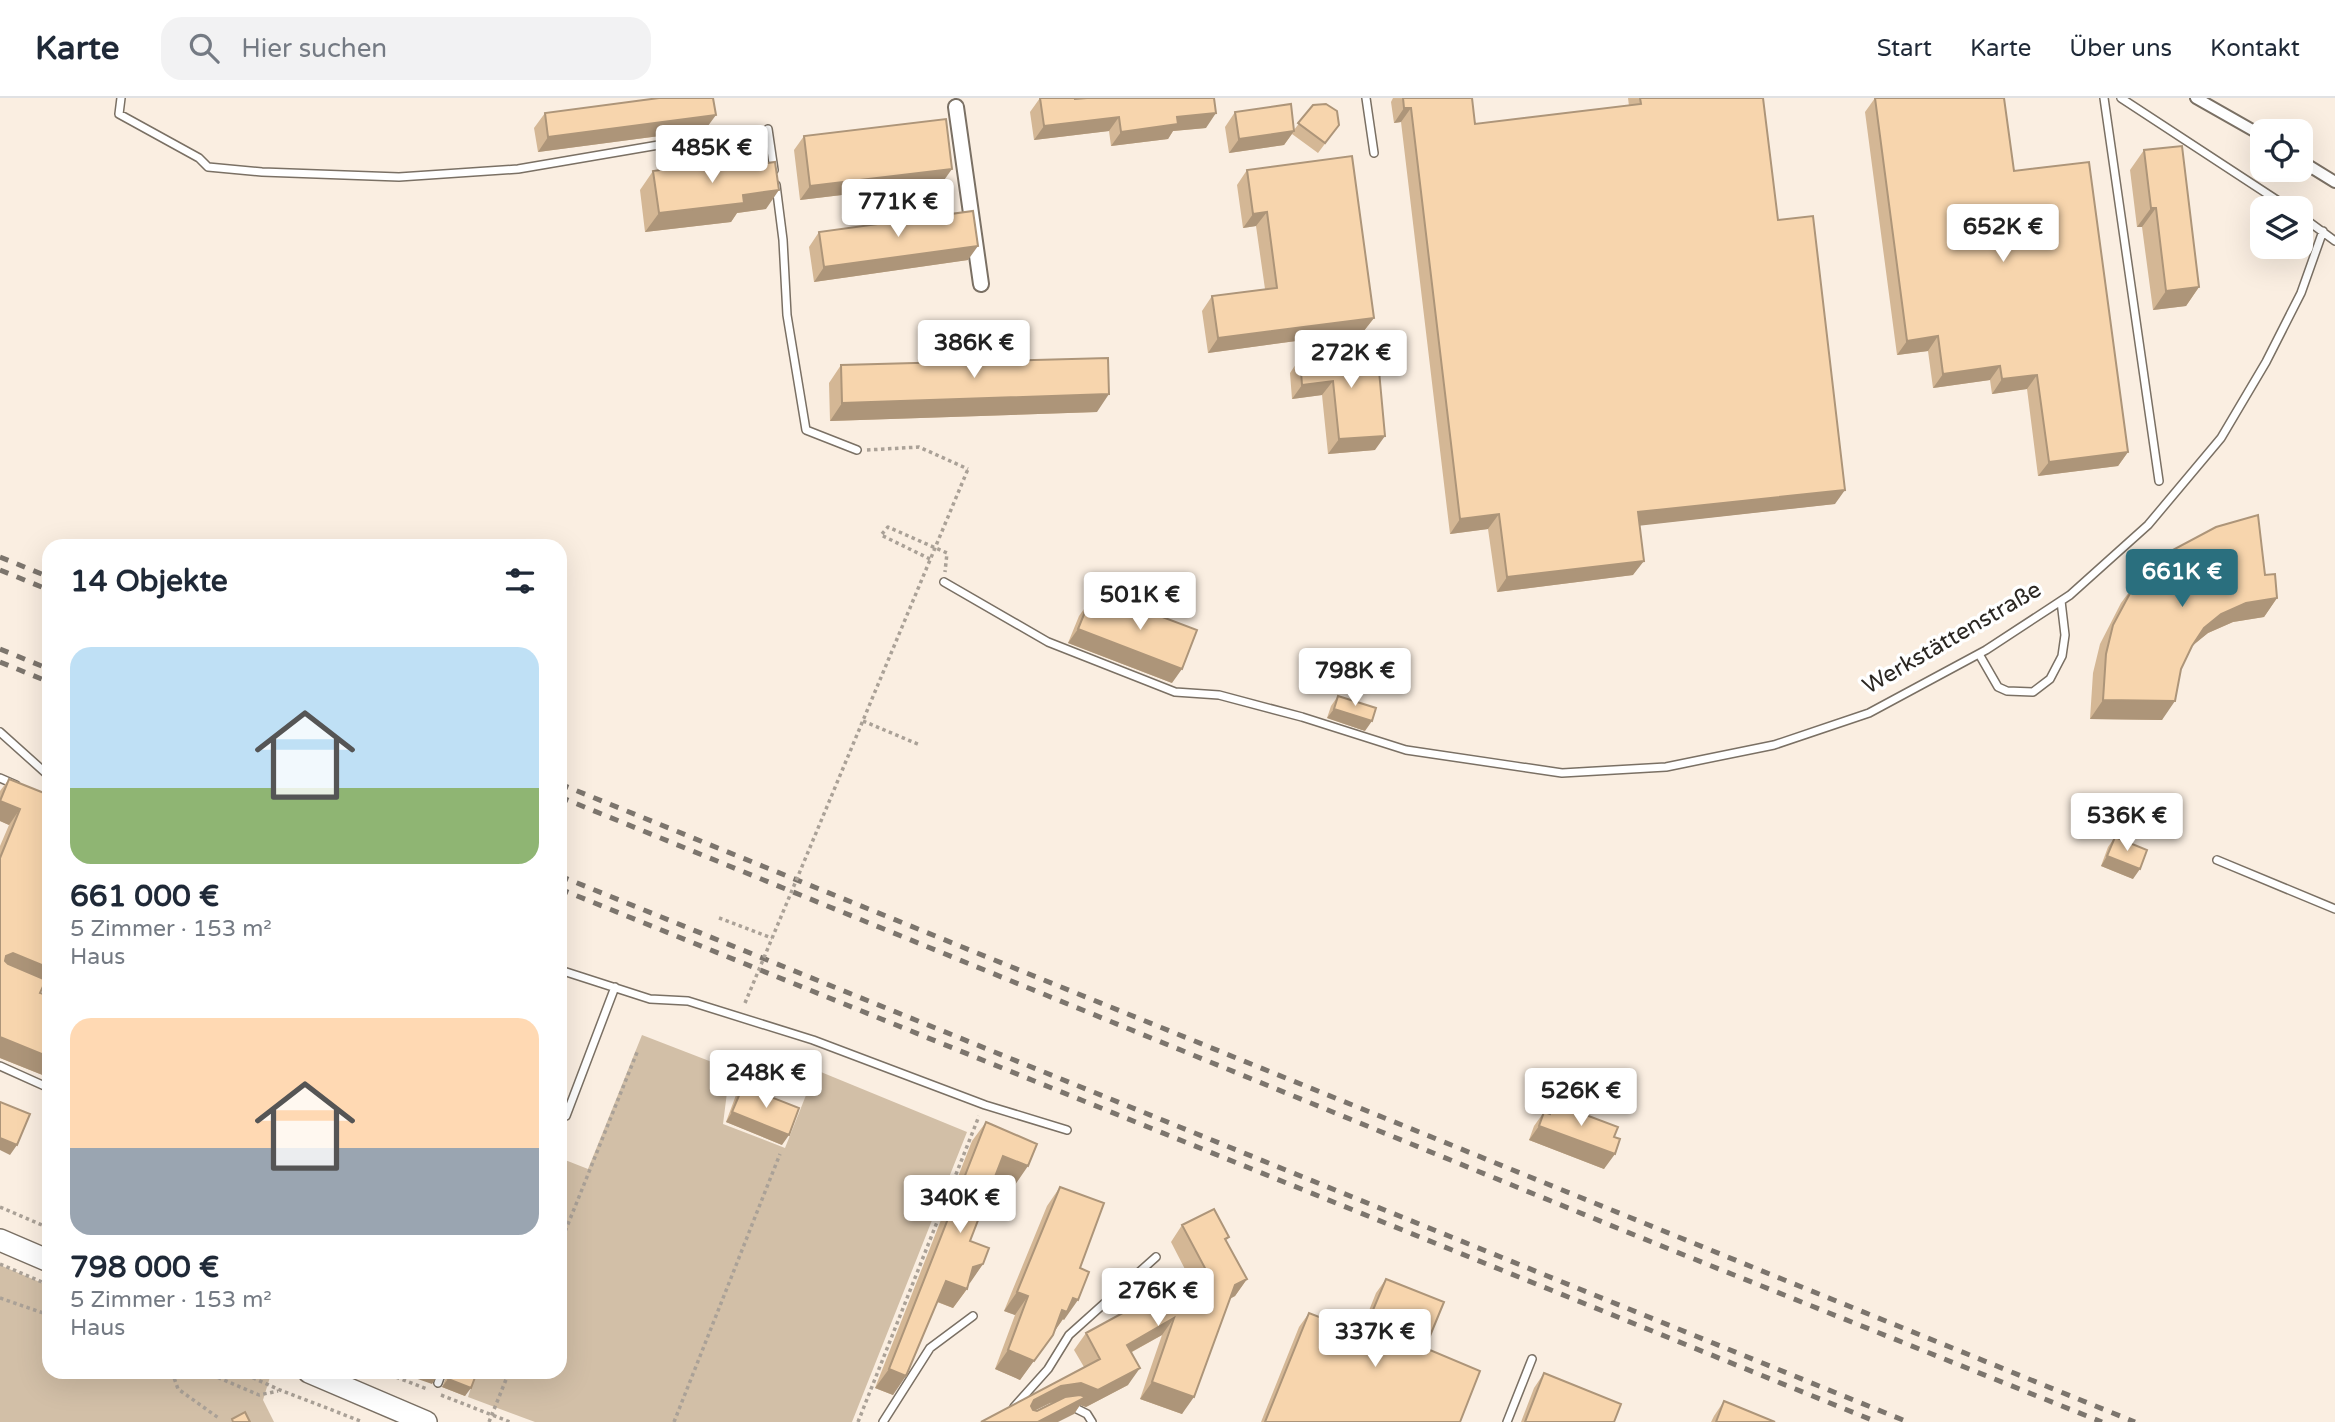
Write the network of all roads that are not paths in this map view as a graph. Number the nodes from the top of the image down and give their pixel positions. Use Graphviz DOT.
graph roads {
  1 [pos="121,98"];
  2 [pos="1366,98"];
  3 [pos="2104,98"];
  4 [pos="2121,98"];
  5 [pos="2196,98"];
  6 [pos="956,107"];
  7 [pos="768,129"];
  8 [pos="2250,129"];
  9 [pos="723,134"];
  10 [pos="1374,153"];
  11 [pos="2313,168"];
  12 [pos="2335,182"];
  13 [pos="2271,196"];
  14 [pos="2313,224"];
  15 [pos="2323,231"];
  16 [pos="2335,241"];
  17 [pos="981,284"];
  18 [pos="857,450"];
  19 [pos="2160,481"];
  20 [pos="944,582"];
  21 [pos="2061,601"];
  22 [pos="1979,654"];
  23 [pos="0,732"];
  24 [pos="42,770"];
  25 [pos="0,778"];
  26 [pos="25,788"];
  27 [pos="2217,860"];
  28 [pos="2335,909"];
  29 [pos="567,972"];
  30 [pos="24,985"];
  31 [pos="615,987"];
  32 [pos="42,992"];
  33 [pos="0,1066"];
  34 [pos="42,1085"];
  35 [pos="567,1113"];
  36 [pos="1067,1130"];
  37 [pos="0,1240"];
  38 [pos="1156,1257"];
  39 [pos="42,1258"];
  40 [pos="973,1316"];
  41 [pos="1532,1359"];
  42 [pos="330,1379"];
  43 [pos="439,1379"];
  44 [pos="438,1383"];
  45 [pos="1060,1405"];
  46 [pos="1004,1412"];
  47 [pos="426,1422"];
  48 [pos="883,1422"];
  49 [pos="1092,1422"];
  50 [pos="1507,1422"];
  1 -- 9 [label="lane"];
  2 -- 10 [label="lane"];
  3 -- 19 [label="lane"];
  4 -- 13 [label="lane"];
  5 -- 8 [label="street"];
  6 -- 17 [label="street"];
  7 -- 18 [label="lane"];
  11 -- 12 [label="street"];
  14 -- 15 [label="lane"];
  15 -- 16 [label="lane"];
  15 -- 21 [label="lane, Werkstättenstraße"];
  20 -- 22 [label="lane, Werkstättenstraße"];
  21 -- 22 [label="lane, Werkstättenstraße"];
  21 -- 22 [label="lane"];
  23 -- 24 [label="lane"];
  25 -- 26 [label="lane"];
  27 -- 28 [label="lane"];
  29 -- 31 [label="lane"];
  30 -- 32 [label="lane"];
  31 -- 35 [label="lane"];
  31 -- 36 [label="lane"];
  33 -- 34 [label="lane"];
  37 -- 39 [label="main road"];
  38 -- 46 [label="lane"];
  40 -- 48 [label="lane"];
  41 -- 50 [label="lane"];
  42 -- 47 [label="main road"];
  43 -- 44 [label="lane"];
  45 -- 49 [label="lane"];
}
